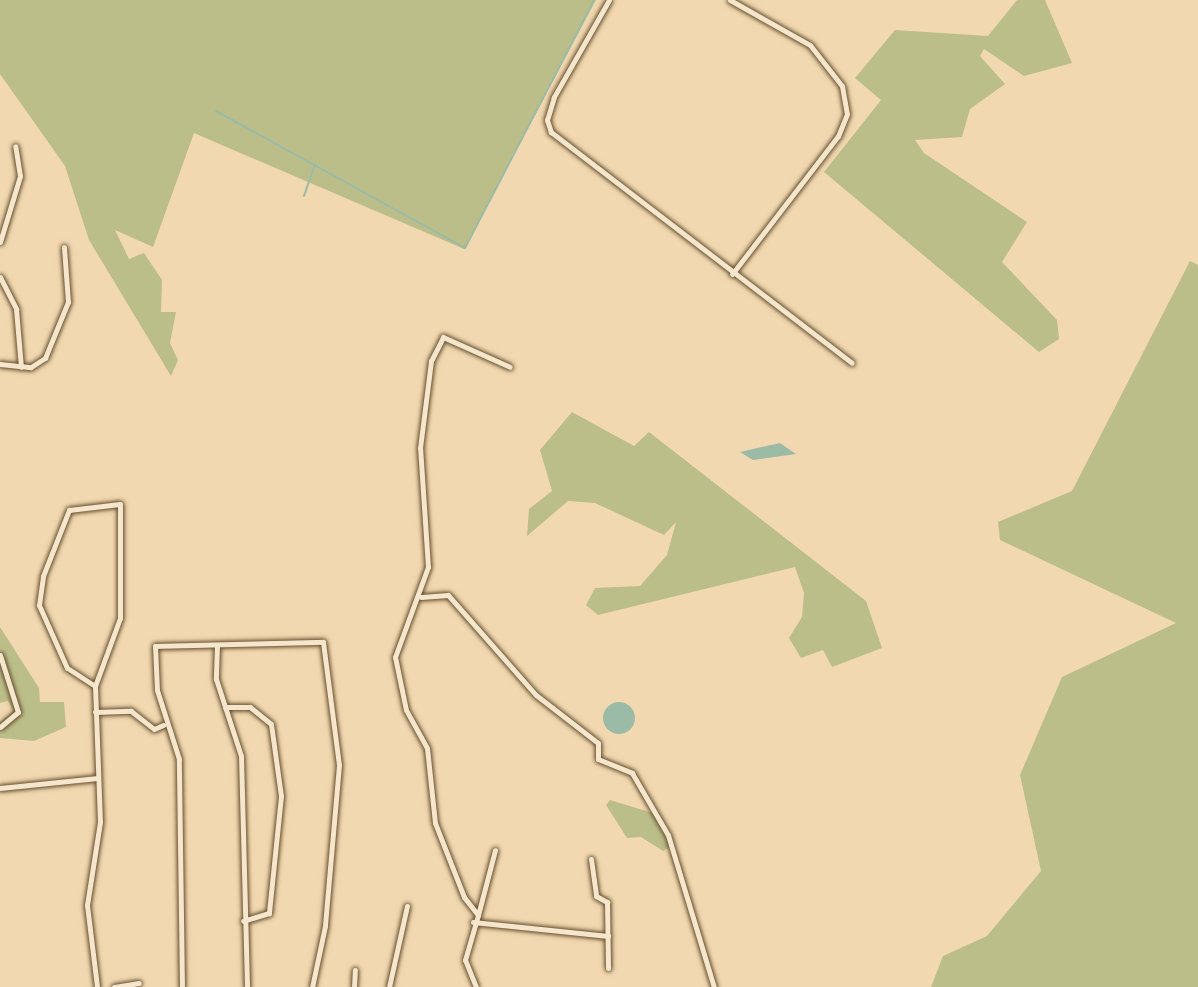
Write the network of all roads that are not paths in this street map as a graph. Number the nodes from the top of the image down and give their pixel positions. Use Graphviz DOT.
graph roads {
  1 [pos="609,0"];
  2 [pos="730,0"];
  3 [pos="15,145"];
  4 [pos="639,204"];
  5 [pos="634,211"];
  6 [pos="0,242"];
  7 [pos="64,247"];
  8 [pos="732,274"];
  9 [pos="0,277"];
  10 [pos="852,363"];
  11 [pos="0,364"];
  12 [pos="21,367"];
  13 [pos="510,367"];
  14 [pos="421,597"];
  15 [pos="217,645"];
  16 [pos="0,655"];
  17 [pos="95,686"];
  18 [pos="225,707"];
  19 [pos="95,712"];
  20 [pos="163,725"];
  21 [pos="0,727"];
  22 [pos="97,778"];
  23 [pos="0,788"];
  24 [pos="495,850"];
  25 [pos="591,859"];
  26 [pos="407,906"];
  27 [pos="478,915"];
  28 [pos="243,920"];
  29 [pos="473,922"];
  30 [pos="608,936"];
  31 [pos="608,968"];
  32 [pos="355,970"];
  33 [pos="139,983"];
  34 [pos="97,987"];
  35 [pos="114,987"];
  36 [pos="182,987"];
  37 [pos="247,987"];
  38 [pos="312,987"];
  39 [pos="354,987"];
  40 [pos="389,987"];
  41 [pos="477,987"];
  42 [pos="714,987"];
  1 -- 4 [label="street"];
  2 -- 8 [label="street"];
  3 -- 6 [label="street"];
  4 -- 5 [label="street"];
  4 -- 8 [label="street"];
  7 -- 12 [label="street"];
  8 -- 10 [label="street"];
  9 -- 12 [label="street"];
  11 -- 12 [label="street"];
  13 -- 14 [label="street"];
  14 -- 27 [label="street"];
  14 -- 42 [label="street"];
  15 -- 18 [label="street"];
  15 -- 36 [label="street"];
  15 -- 38 [label="street"];
  16 -- 21 [label="street"];
  17 -- 17 [label="street"];
  17 -- 19 [label="street"];
  18 -- 28 [label="street"];
  18 -- 28 [label="street"];
  19 -- 20 [label="street"];
  19 -- 22 [label="street"];
  22 -- 23 [label="street"];
  22 -- 34 [label="street"];
  24 -- 27 [label="street"];
  25 -- 30 [label="street"];
  26 -- 40 [label="street"];
  27 -- 29 [label="street"];
  28 -- 37 [label="street"];
  29 -- 30 [label="street"];
  29 -- 41 [label="street"];
  30 -- 31 [label="street"];
  32 -- 39 [label="street"];
  33 -- 35 [label="street"];
}
